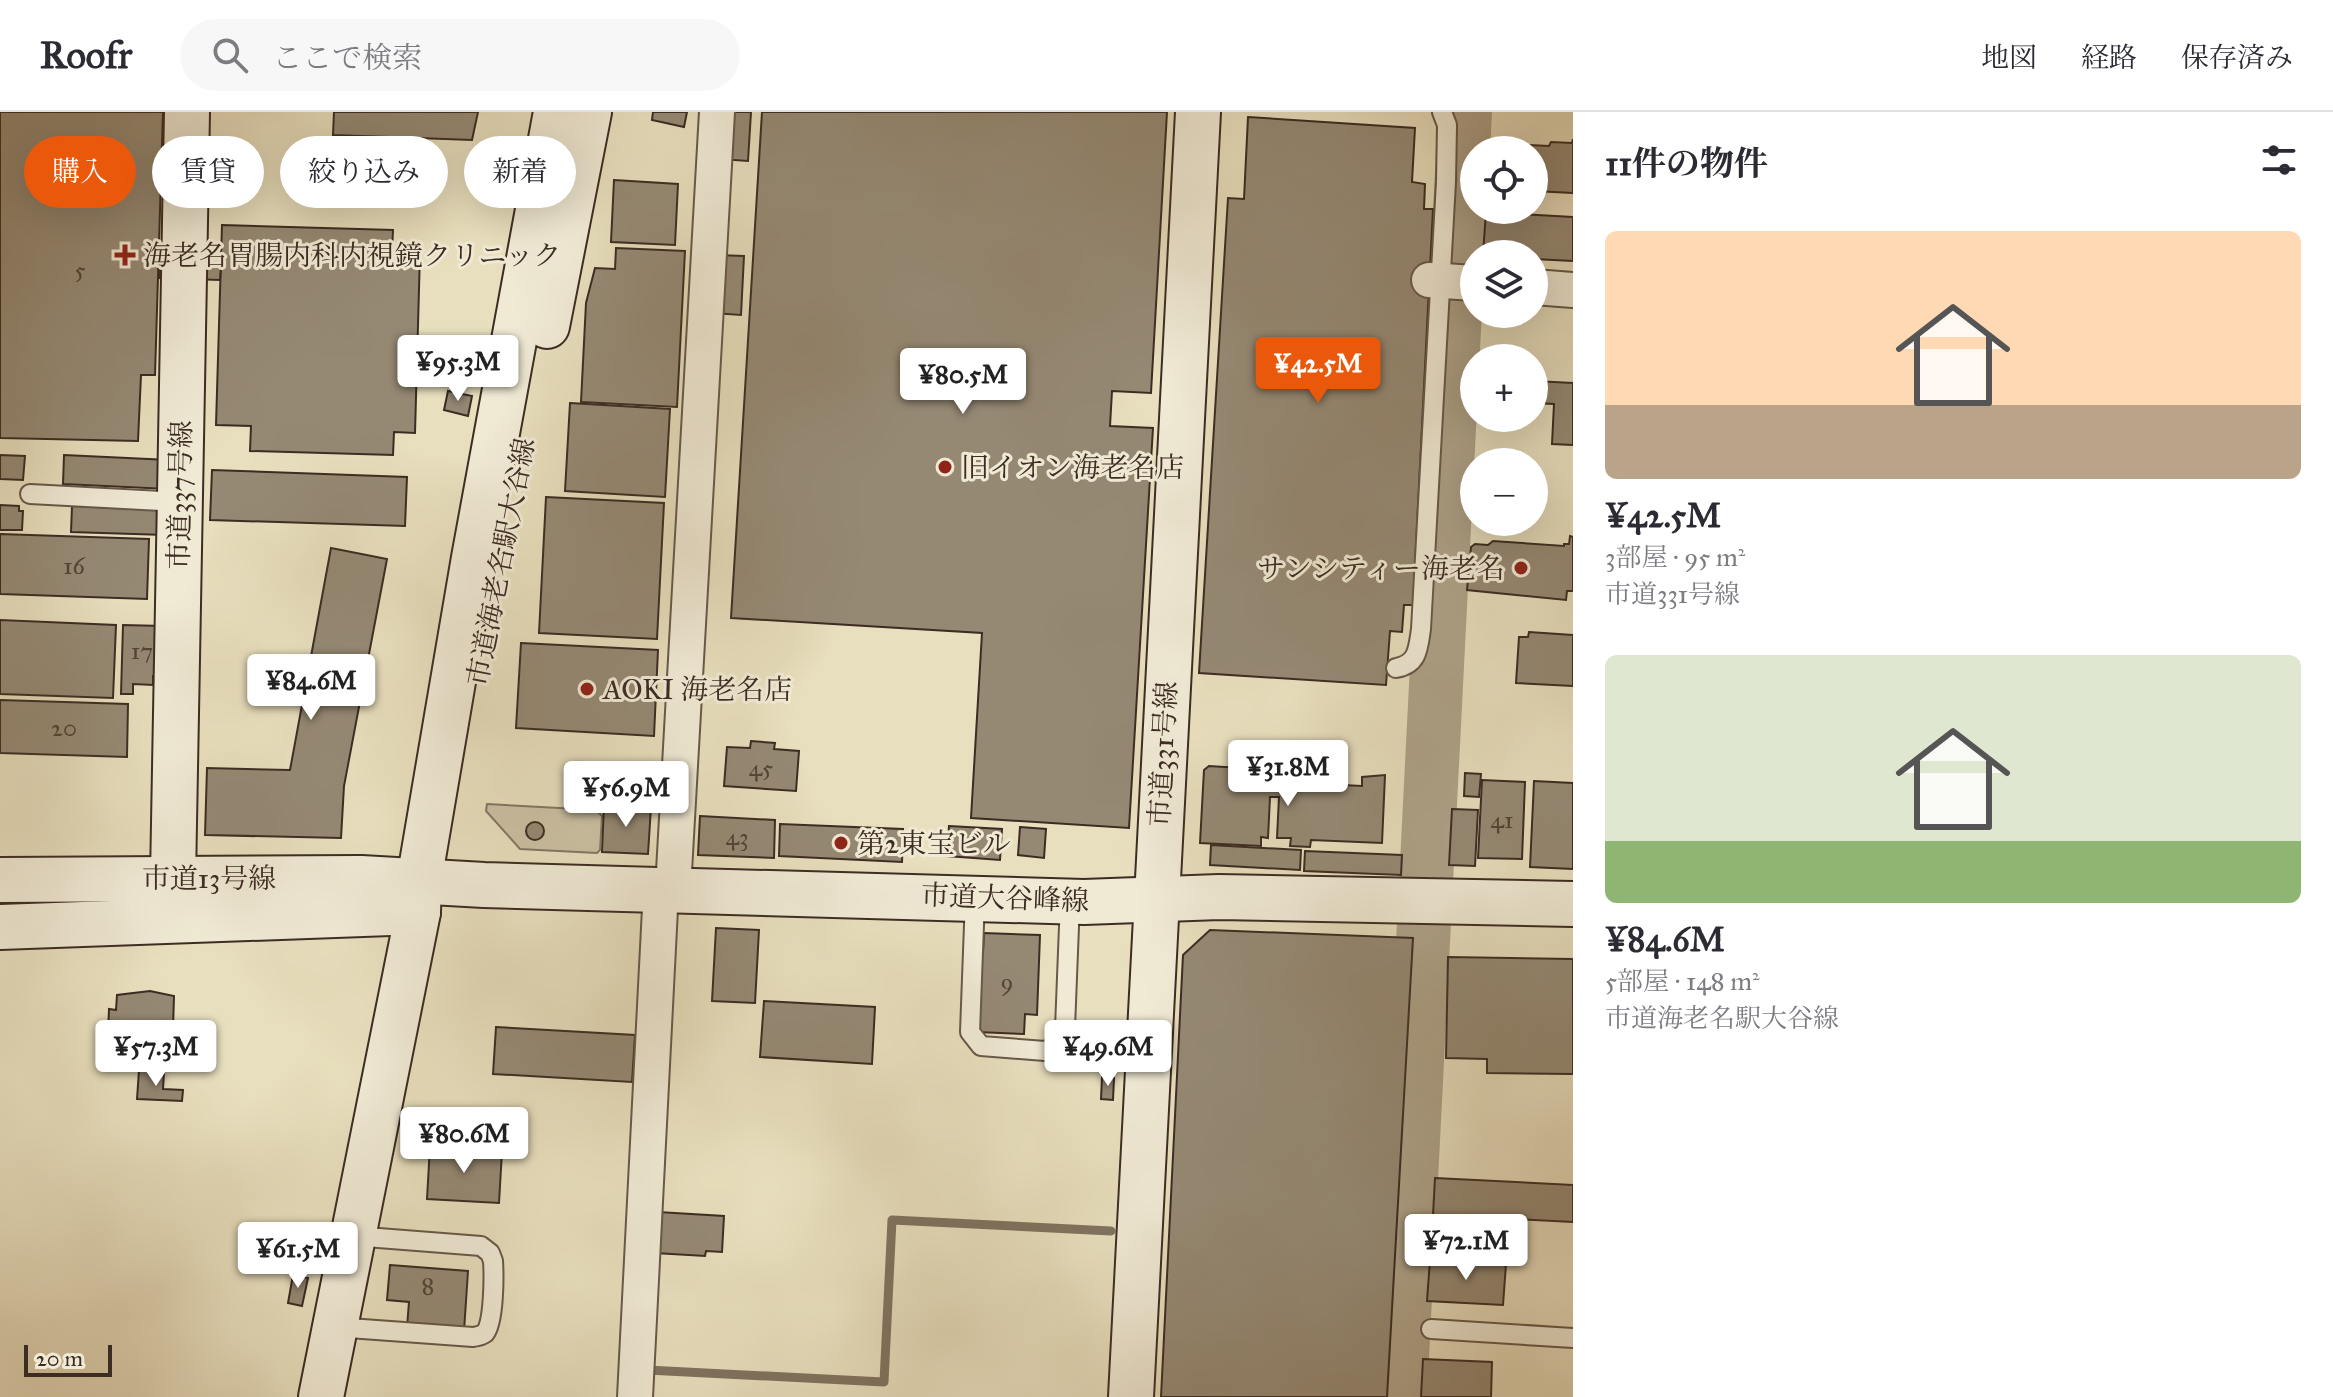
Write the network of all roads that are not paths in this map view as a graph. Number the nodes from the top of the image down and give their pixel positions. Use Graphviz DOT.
graph roads {
  1 [pos="187,112"];
  2 [pos="556,112"];
  3 [pos="589,112"];
  4 [pos="717,112"];
  5 [pos="1198,112"];
  6 [pos="1442,112"];
  7 [pos="1448,281"];
  8 [pos="1548,288"];
  9 [pos="1573,290"];
  10 [pos="30,494"];
  11 [pos="180,502"];
  12 [pos="1396,668"];
  13 [pos="173,878"];
  14 [pos="0,880"];
  15 [pos="667,889"];
  16 [pos="425,891"];
  17 [pos="975,898"];
  18 [pos="1156,900"];
  19 [pos="1070,901"];
  20 [pos="1573,904"];
  21 [pos="0,927"];
  22 [pos="353,1236"];
  23 [pos="334,1327"];
  24 [pos="1431,1329"];
  25 [pos="1573,1338"];
  26 [pos="321,1397"];
  27 [pos="635,1397"];
  28 [pos="1131,1397"];
  1 -- 11 [label="street, 市道337号線"];
  2 -- 16 [label="street, 市道海老名駅大谷線"];
  3 -- 16 [label="street, 市道海老名駅大谷線"];
  4 -- 15 [label="street"];
  5 -- 18 [label="street, 市道331号線"];
  6 -- 7 [label="lane"];
  7 -- 12 [label="lane"];
  8 -- 9 [label="street"];
  10 -- 11 [label="lane"];
  11 -- 13 [label="street, 市道337号線"];
  13 -- 14 [label="street, 市道13号線"];
  13 -- 16 [label="street, 市道13号線"];
  15 -- 16 [label="street, 市道大谷峰線"];
  15 -- 17 [label="street, 市道大谷峰線"];
  15 -- 27 [label="street"];
  16 -- 21 [label="street, 市道13号線"];
  16 -- 22 [label="street, 市道海老名駅大谷線"];
  17 -- 19 [label="street, 市道大谷峰線"];
  17 -- 19 [label="lane"];
  18 -- 19 [label="street, 市道大谷峰線"];
  18 -- 20 [label="street, 市道大谷峰線"];
  18 -- 28 [label="street, 市道331号線"];
  22 -- 23 [label="street, 市道海老名駅大谷線"];
  22 -- 23 [label="lane"];
  23 -- 26 [label="street, 市道海老名駅大谷線"];
  24 -- 25 [label="lane"];
}
